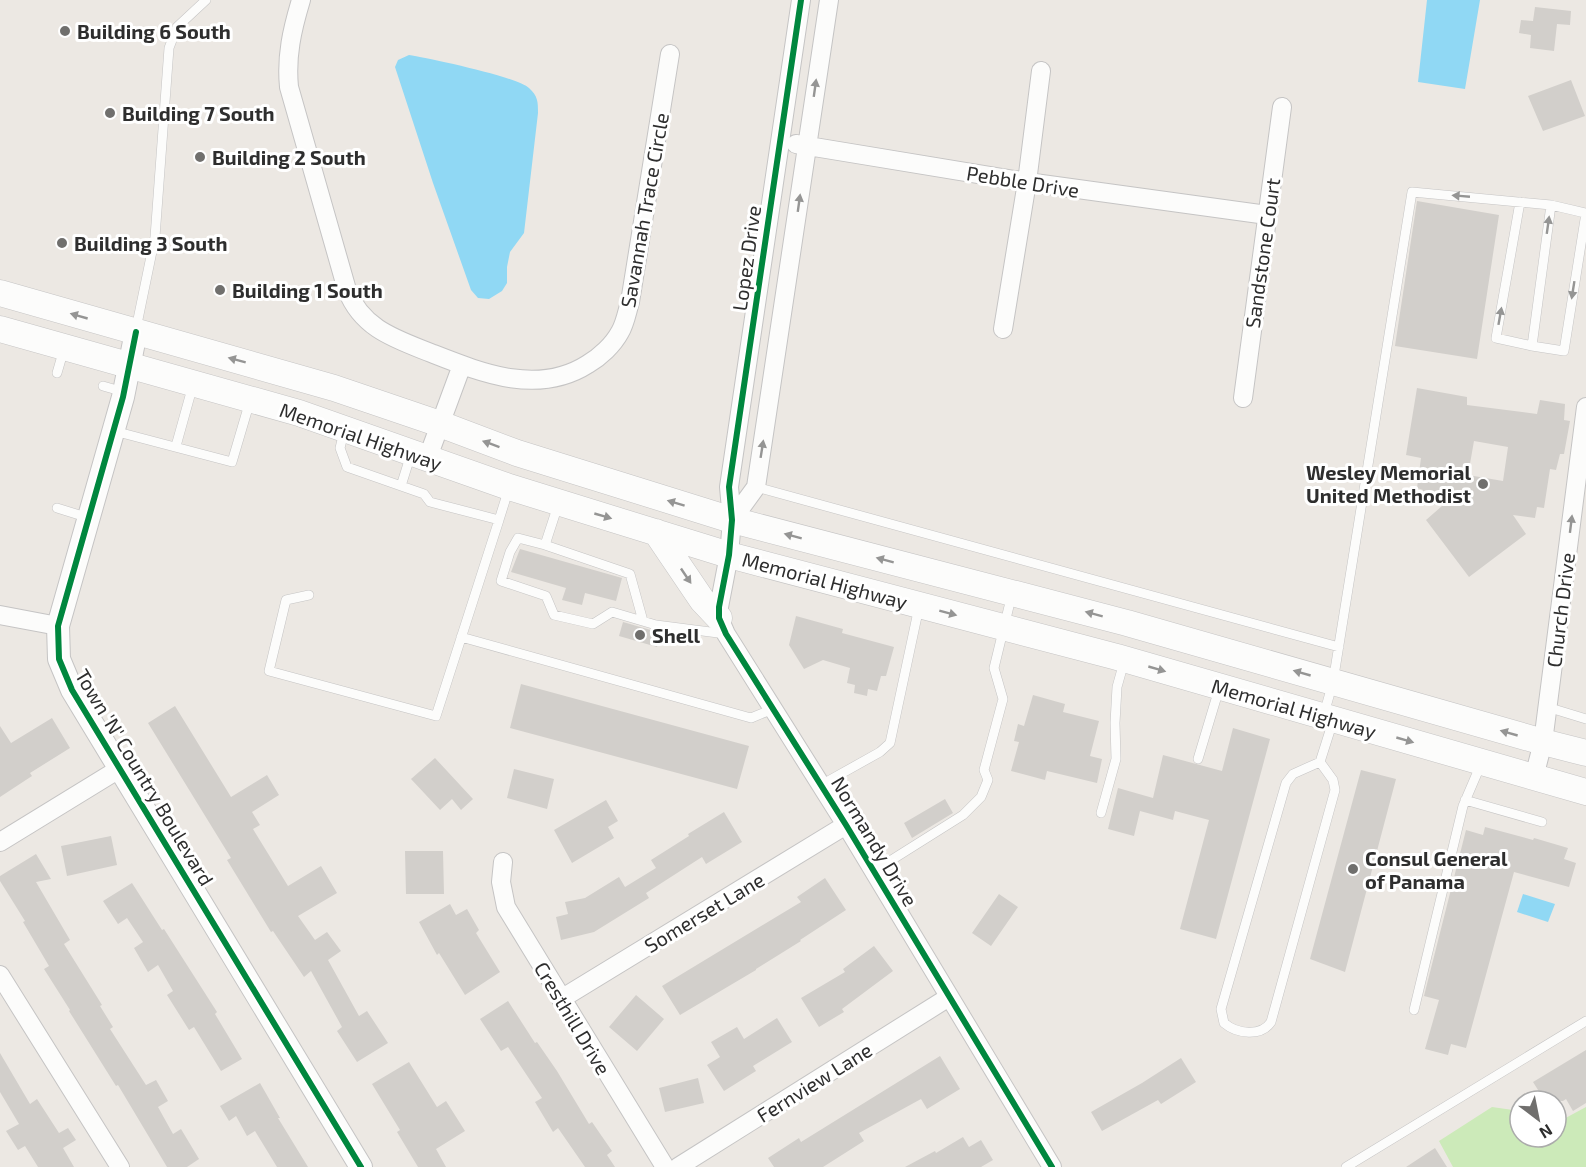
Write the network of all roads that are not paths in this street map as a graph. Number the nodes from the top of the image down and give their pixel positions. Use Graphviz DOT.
graph roads {
  1 [pos="206,0"];
  2 [pos="301,0"];
  3 [pos="801,0"];
  4 [pos="829,0"];
  5 [pos="670,54"];
  6 [pos="1041,71"];
  7 [pos="1282,107"];
  8 [pos="780,142"];
  9 [pos="807,146"];
  10 [pos="1027,182"];
  11 [pos="1520,202"];
  12 [pos="1551,205"];
  13 [pos="1586,213"];
  14 [pos="1267,214"];
  15 [pos="0,293"];
  16 [pos="0,329"];
  17 [pos="1003,329"];
  18 [pos="136,332"];
  19 [pos="1532,346"];
  20 [pos="65,347"];
  21 [pos="130,365"];
  22 [pos="462,365"];
  23 [pos="57,373"];
  24 [pos="194,383"];
  25 [pos="1242,398"];
  26 [pos="251,400"];
  27 [pos="1586,407"];
  28 [pos="440,424"];
  29 [pos="345,429"];
  30 [pos="114,430"];
  31 [pos="176,446"];
  32 [pos="420,455"];
  33 [pos="401,486"];
  34 [pos="509,487"];
  35 [pos="756,488"];
  36 [pos="559,503"];
  37 [pos="57,508"];
  38 [pos="89,518"];
  39 [pos="499,520"];
  40 [pos="732,520"];
  41 [pos="656,532"];
  42 [pos="545,545"];
  43 [pos="729,555"];
  44 [pos="1012,593"];
  45 [pos="309,595"];
  46 [pos="919,605"];
  47 [pos="0,615"];
  48 [pos="643,621"];
  49 [pos="58,626"];
  50 [pos="723,626"];
  51 [pos="1003,627"];
  52 [pos="461,637"];
  53 [pos="1339,647"];
  54 [pos="1125,660"];
  55 [pos="1333,682"];
  56 [pos="1220,687"];
  57 [pos="1548,707"];
  58 [pos="773,709"];
  59 [pos="1329,718"];
  60 [pos="1586,719"];
  61 [pos="1543,742"];
  62 [pos="1586,753"];
  63 [pos="1198,759"];
  64 [pos="1320,762"];
  65 [pos="1482,762"];
  66 [pos="119,769"];
  67 [pos="1534,777"];
  68 [pos="821,785"];
  69 [pos="1586,792"];
  70 [pos="1465,800"];
  71 [pos="1101,813"];
  72 [pos="1542,822"];
  73 [pos="846,825"];
  74 [pos="0,842"];
  75 [pos="503,862"];
  76 [pos="874,871"];
  77 [pos="0,975"];
  78 [pos="949,997"];
  79 [pos="561,999"];
  80 [pos="1414,1010"];
  81 [pos="1586,1020"];
  82 [pos="120,1167"];
  83 [pos="361,1167"];
  84 [pos="665,1167"];
  85 [pos="678,1167"];
  86 [pos="1052,1167"];
  87 [pos="1346,1167"];
  1 -- 18 [label="lane"];
  2 -- 22 [label="street, Savannah Trace Circle"];
  3 -- 8 [label="street, Lopez Drive"];
  9 -- 4 [label="street, one-way"];
  5 -- 22 [label="street, Savannah Trace Circle"];
  6 -- 10 [label="street"];
  7 -- 14 [label="street, Sandstone Court"];
  8 -- 9 [label="street, Pebble Drive"];
  8 -- 40 [label="street, Lopez Drive"];
  9 -- 10 [label="street, Pebble Drive"];
  35 -- 9 [label="street, one-way"];
  10 -- 14 [label="street, Pebble Drive"];
  10 -- 17 [label="street"];
  11 -- 12 [label="lane"];
  19 -- 11 [label="lane, one-way"];
  11 -- 53 [label="lane, one-way"];
  12 -- 13 [label="lane"];
  19 -- 12 [label="lane, one-way"];
  13 -- 19 [label="lane, one-way"];
  14 -- 25 [label="street, Sandstone Court"];
  18 -- 15 [label="main road, Memorial Highway, one-way"];
  16 -- 20 [label="main road, Memorial Highway"];
  18 -- 21 [label="street, Town 'N' Country Boulevard"];
  28 -- 18 [label="main road, Memorial Highway, one-way"];
  20 -- 21 [label="main road, Memorial Highway"];
  20 -- 23 [label="lane"];
  21 -- 24 [label="main road, Memorial Highway"];
  21 -- 30 [label="street, Town 'N' Country Boulevard"];
  22 -- 28 [label="street"];
  24 -- 26 [label="main road, Memorial Highway"];
  24 -- 31 [label="lane"];
  26 -- 29 [label="main road, Memorial Highway"];
  26 -- 31 [label="lane"];
  57 -- 27 [label="street, Church Drive, one-way"];
  28 -- 32 [label="street"];
  40 -- 28 [label="main road, Memorial Highway, one-way"];
  29 -- 32 [label="main road, Memorial Highway"];
  29 -- 33 [label="lane"];
  30 -- 31 [label="lane"];
  30 -- 38 [label="street, Town 'N' Country Boulevard"];
  32 -- 33 [label="lane"];
  32 -- 34 [label="main road, Memorial Highway"];
  33 -- 39 [label="lane"];
  34 -- 36 [label="main road, Memorial Highway"];
  34 -- 39 [label="lane"];
  35 -- 40 [label="street"];
  35 -- 53 [label="lane"];
  36 -- 41 [label="main road, Memorial Highway, one-way"];
  36 -- 42 [label="lane"];
  37 -- 38 [label="lane"];
  38 -- 49 [label="street, Town 'N' Country Boulevard"];
  39 -- 52 [label="lane"];
  40 -- 43 [label="street"];
  44 -- 40 [label="main road, Memorial Highway, one-way"];
  41 -- 43 [label="main road, Memorial Highway"];
  41 -- 50 [label="main road, one-way"];
  42 -- 48 [label="lane"];
  42 -- 48 [label="lane"];
  43 -- 46 [label="main road, Memorial Highway"];
  43 -- 50 [label="street"];
  44 -- 51 [label="lane"];
  55 -- 44 [label="main road, Memorial Highway, one-way"];
  45 -- 52 [label="lane"];
  46 -- 51 [label="main road, Memorial Highway, one-way"];
  46 -- 68 [label="lane"];
  47 -- 49 [label="street"];
  48 -- 50 [label="lane"];
  49 -- 66 [label="street, Town 'N' Country Boulevard"];
  50 -- 58 [label="street, Normandy Drive"];
  51 -- 54 [label="main road, Memorial Highway"];
  51 -- 76 [label="lane"];
  52 -- 58 [label="lane"];
  53 -- 55 [label="lane"];
  54 -- 56 [label="main road, Memorial Highway, one-way"];
  54 -- 71 [label="lane"];
  55 -- 59 [label="lane"];
  61 -- 55 [label="main road, Memorial Highway, one-way"];
  56 -- 59 [label="main road, Memorial Highway"];
  56 -- 63 [label="lane"];
  57 -- 60 [label="lane"];
  57 -- 61 [label="street, Church Drive"];
  58 -- 68 [label="street, Normandy Drive"];
  59 -- 64 [label="lane"];
  59 -- 65 [label="main road, Memorial Highway, one-way"];
  61 -- 62 [label="main road, Memorial Highway"];
  61 -- 67 [label="street, Church Drive"];
  64 -- 64 [label="lane"];
  65 -- 67 [label="main road, Memorial Highway"];
  65 -- 70 [label="lane"];
  66 -- 74 [label="street"];
  66 -- 83 [label="street, Town 'N' Country Boulevard"];
  67 -- 69 [label="main road, Memorial Highway"];
  68 -- 73 [label="street, Normandy Drive"];
  70 -- 72 [label="lane"];
  70 -- 80 [label="lane"];
  73 -- 76 [label="street, Normandy Drive"];
  73 -- 79 [label="street, Somerset Lane"];
  75 -- 79 [label="street, Cresthill Drive"];
  76 -- 78 [label="street, Normandy Drive"];
  77 -- 82 [label="street"];
  78 -- 85 [label="street, Fernview Lane"];
  78 -- 86 [label="street, Normandy Drive"];
  79 -- 84 [label="street, Cresthill Drive"];
  81 -- 87 [label="lane"];
}
